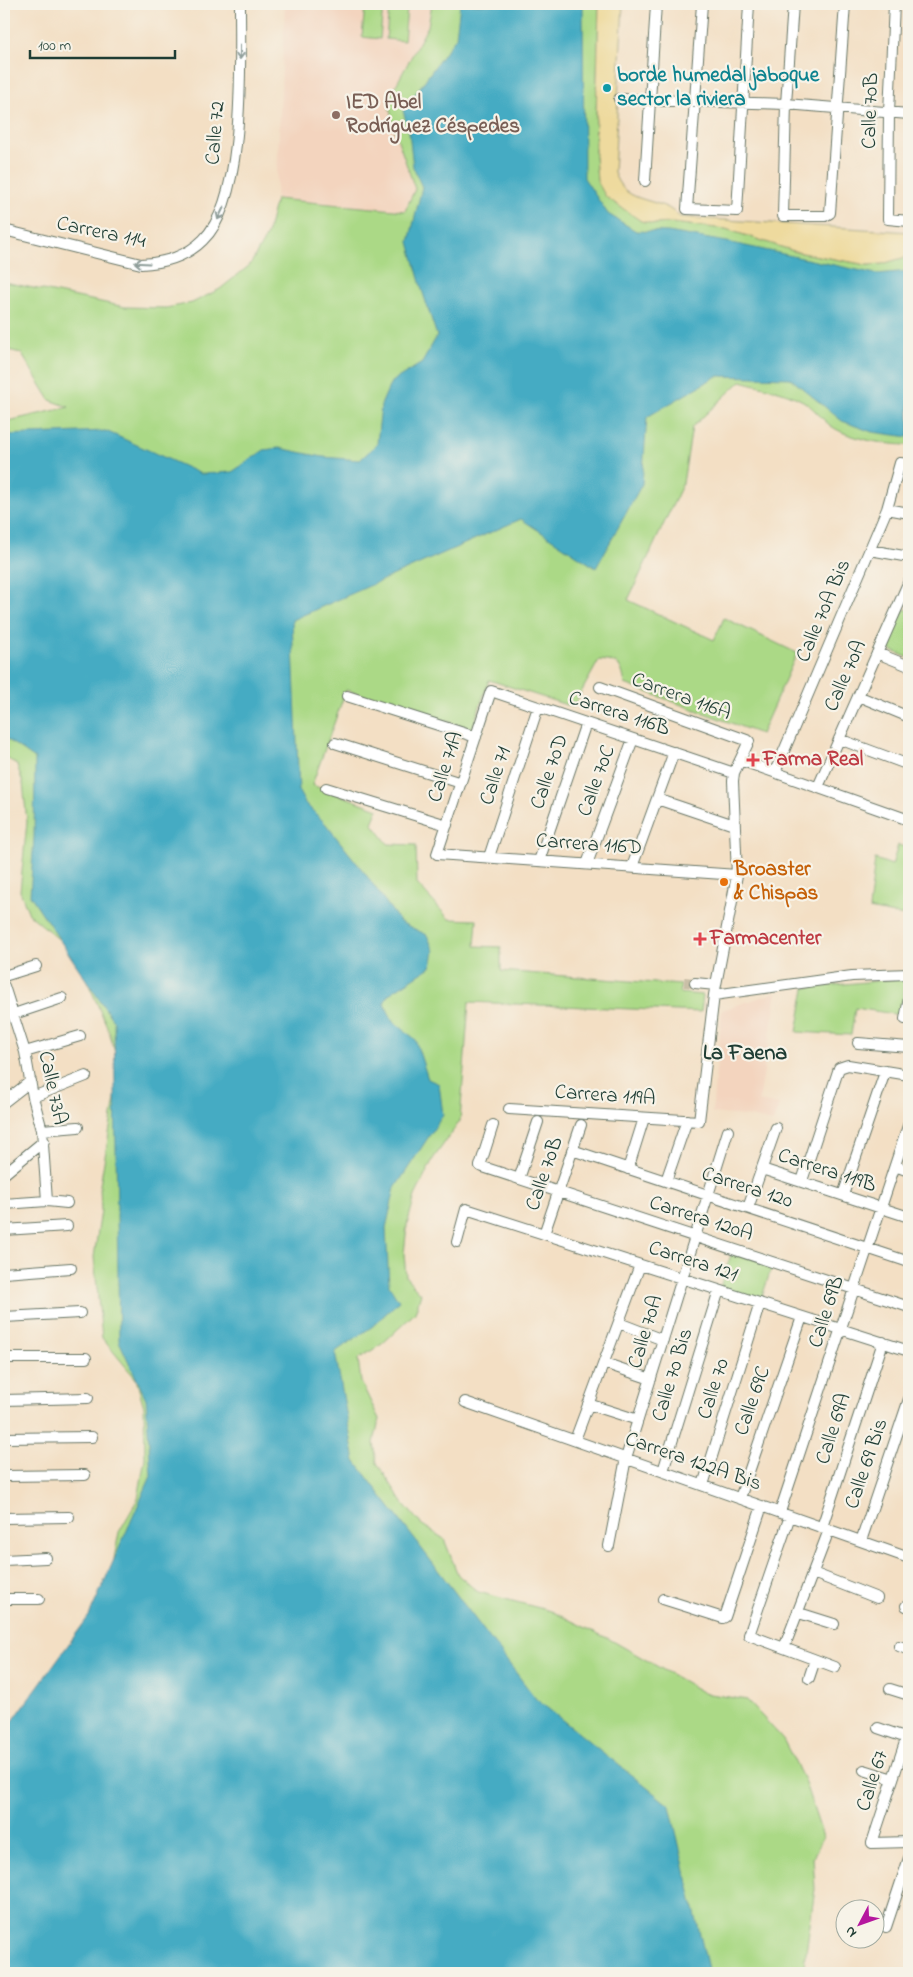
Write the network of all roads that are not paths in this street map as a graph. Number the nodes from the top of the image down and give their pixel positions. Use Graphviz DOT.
graph roads {
  1 [pos="240,4"];
  2 [pos="656,4"];
  3 [pos="702,4"];
  4 [pos="749,4"];
  5 [pos="793,4"];
  6 [pos="845,4"];
  7 [pos="894,4"];
  8 [pos="619,99"];
  9 [pos="650,99"];
  10 [pos="695,101"];
  11 [pos="744,104"];
  12 [pos="786,104"];
  13 [pos="838,108"];
  14 [pos="889,112"];
  15 [pos="909,114"];
  16 [pos="645,181"];
  17 [pos="909,221"];
  18 [pos="4,230"];
  19 [pos="188,252"];
  20 [pos="904,464"];
  21 [pos="887,509"];
  22 [pos="909,514"];
  23 [pos="870,550"];
  24 [pos="909,557"];
  25 [pos="909,581"];
  26 [pos="898,605"];
  27 [pos="909,607"];
  28 [pos="877,653"];
  29 [pos="909,666"];
  30 [pos="600,688"];
  31 [pos="491,691"];
  32 [pos="347,696"];
  33 [pos="858,696"];
  34 [pos="538,707"];
  35 [pos="909,717"];
  36 [pos="586,723"];
  37 [pos="476,737"];
  38 [pos="632,739"];
  39 [pos="839,739"];
  40 [pos="334,743"];
  41 [pos="674,752"];
  42 [pos="740,760"];
  43 [pos="909,765"];
  44 [pos="775,772"];
  45 [pos="734,773"];
  46 [pos="461,782"];
  47 [pos="326,788"];
  48 [pos="818,788"];
  49 [pos="656,799"];
  50 [pos="909,820"];
  51 [pos="447,825"];
  52 [pos="734,825"];
  53 [pos="438,854"];
  54 [pos="489,857"];
  55 [pos="539,861"];
  56 [pos="587,864"];
  57 [pos="632,867"];
  58 [pos="737,875"];
  59 [pos="36,966"];
  60 [pos="909,974"];
  61 [pos="4,976"];
  62 [pos="695,983"];
  63 [pos="4,986"];
  64 [pos="715,990"];
  65 [pos="62,998"];
  66 [pos="909,998"];
  67 [pos="14,1014"];
  68 [pos="904,1019"];
  69 [pos="80,1036"];
  70 [pos="858,1042"];
  71 [pos="909,1047"];
  72 [pos="25,1052"];
  73 [pos="885,1072"];
  74 [pos="909,1075"];
  75 [pos="86,1076"];
  76 [pos="31,1081"];
  77 [pos="34,1097"];
  78 [pos="4,1102"];
  79 [pos="509,1109"];
  80 [pos="644,1118"];
  81 [pos="687,1120"];
  82 [pos="538,1122"];
  83 [pos="493,1125"];
  84 [pos="581,1125"];
  85 [pos="78,1127"];
  86 [pos="909,1127"];
  87 [pos="776,1128"];
  88 [pos="42,1130"];
  89 [pos="728,1131"];
  90 [pos="44,1141"];
  91 [pos="572,1150"];
  92 [pos="895,1166"];
  93 [pos="628,1169"];
  94 [pos="762,1169"];
  95 [pos="909,1172"];
  96 [pos="4,1174"];
  97 [pos="519,1179"];
  98 [pos="666,1181"];
  99 [pos="802,1181"];
  100 [pos="558,1192"];
  101 [pos="708,1195"];
  102 [pos="843,1195"];
  103 [pos="46,1201"];
  104 [pos="67,1203"];
  105 [pos="4,1204"];
  106 [pos="748,1208"];
  107 [pos="881,1208"];
  108 [pos="909,1217"];
  109 [pos="67,1226"];
  110 [pos="4,1230"];
  111 [pos="544,1234"];
  112 [pos="695,1237"];
  113 [pos="457,1242"];
  114 [pos="868,1248"];
  115 [pos="909,1262"];
  116 [pos="640,1265"];
  117 [pos="70,1268"];
  118 [pos="4,1273"];
  119 [pos="682,1278"];
  120 [pos="854,1289"];
  121 [pos="719,1290"];
  122 [pos="760,1303"];
  123 [pos="909,1308"];
  124 [pos="80,1313"];
  125 [pos="4,1317"];
  126 [pos="802,1317"];
  127 [pos="619,1323"];
  128 [pos="841,1329"];
  129 [pos="663,1340"];
  130 [pos="883,1342"];
  131 [pos="909,1351"];
  132 [pos="4,1358"];
  133 [pos="86,1358"];
  134 [pos="604,1363"];
  135 [pos="651,1379"];
  136 [pos="88,1398"];
  137 [pos="909,1399"];
  138 [pos="4,1400"];
  139 [pos="465,1402"];
  140 [pos="588,1404"];
  141 [pos="638,1420"];
  142 [pos="92,1437"];
  143 [pos="4,1438"];
  144 [pos="575,1440"];
  145 [pos="626,1458"];
  146 [pos="663,1471"];
  147 [pos="4,1476"];
  148 [pos="85,1476"];
  149 [pos="703,1485"];
  150 [pos="740,1498"];
  151 [pos="762,1506"];
  152 [pos="780,1512"];
  153 [pos="790,1516"];
  154 [pos="69,1517"];
  155 [pos="4,1518"];
  156 [pos="826,1528"];
  157 [pos="860,1541"];
  158 [pos="608,1546"];
  159 [pos="908,1554"];
  160 [pos="46,1558"];
  161 [pos="4,1560"];
  162 [pos="813,1574"];
  163 [pos="877,1598"];
  164 [pos="4,1599"];
  165 [pos="39,1599"];
  166 [pos="663,1599"];
  167 [pos="799,1613"];
  168 [pos="834,1624"];
  169 [pos="899,1646"];
  170 [pos="784,1648"];
  171 [pos="909,1650"];
  172 [pos="815,1660"];
  173 [pos="835,1667"];
  174 [pos="809,1678"];
  175 [pos="890,1689"];
  176 [pos="909,1695"];
  177 [pos="878,1728"];
  178 [pos="908,1734"];
  179 [pos="864,1770"];
  180 [pos="893,1780"];
  181 [pos="909,1842"];
  182 [pos="909,1858"];
  183 [pos="886,1927"];
  1 -- 19 [label="street, Calle 72, one-way"];
  2 -- 9 [label="street"];
  3 -- 10 [label="street"];
  4 -- 11 [label="street"];
  5 -- 12 [label="street"];
  6 -- 13 [label="street"];
  7 -- 14 [label="street, Calle 70B"];
  8 -- 9 [label="street"];
  9 -- 10 [label="street"];
  9 -- 16 [label="street"];
  10 -- 11 [label="street"];
  10 -- 11 [label="street"];
  11 -- 12 [label="street"];
  12 -- 13 [label="street"];
  12 -- 13 [label="street"];
  13 -- 14 [label="street"];
  14 -- 15 [label="street"];
  14 -- 17 [label="street, Calle 70B"];
  19 -- 18 [label="street, Carrera 114, one-way"];
  20 -- 21 [label="street, Calle 70A Bis"];
  21 -- 22 [label="street"];
  21 -- 23 [label="street, Calle 70A Bis"];
  23 -- 24 [label="street"];
  23 -- 44 [label="street, Calle 70A Bis"];
  25 -- 26 [label="street, Calle 70A"];
  26 -- 27 [label="street"];
  26 -- 28 [label="street, Calle 70A"];
  28 -- 29 [label="street"];
  28 -- 33 [label="street, Calle 70A"];
  30 -- 42 [label="street, Carrera 116A"];
  31 -- 34 [label="street, Carrera 116B"];
  31 -- 37 [label="street, Calle 71A"];
  32 -- 37 [label="street"];
  33 -- 35 [label="street"];
  33 -- 39 [label="street, Calle 70A"];
  34 -- 36 [label="street, Carrera 116B"];
  34 -- 54 [label="street, Calle 71"];
  36 -- 38 [label="street, Carrera 116B"];
  36 -- 55 [label="street, Calle 70D"];
  37 -- 46 [label="street, Calle 71A"];
  38 -- 41 [label="street, Carrera 116B"];
  38 -- 56 [label="street, Calle 70C"];
  39 -- 43 [label="street"];
  39 -- 48 [label="street, Calle 70A"];
  40 -- 46 [label="street"];
  41 -- 45 [label="street, Carrera 116B"];
  41 -- 49 [label="street"];
  42 -- 44 [label="street"];
  42 -- 45 [label="street"];
  44 -- 48 [label="street"];
  45 -- 52 [label="street"];
  46 -- 51 [label="street, Calle 71A"];
  47 -- 51 [label="street"];
  48 -- 50 [label="street"];
  49 -- 52 [label="street"];
  49 -- 57 [label="street"];
  51 -- 53 [label="street, Calle 71A"];
  52 -- 58 [label="street"];
  53 -- 54 [label="street, Carrera 116D"];
  54 -- 55 [label="street, Carrera 116D"];
  55 -- 56 [label="street, Carrera 116D"];
  56 -- 57 [label="street, Carrera 116D"];
  57 -- 58 [label="street, Carrera 116D"];
  58 -- 64 [label="street"];
  59 -- 61 [label="street"];
  60 -- 64 [label="street"];
  62 -- 64 [label="street"];
  63 -- 67 [label="street, Calle 73A"];
  64 -- 81 [label="street, Carrera 119A"];
  65 -- 67 [label="street"];
  66 -- 68 [label="street"];
  67 -- 72 [label="street, Calle 73A"];
  69 -- 72 [label="street"];
  70 -- 71 [label="street"];
  72 -- 76 [label="street, Calle 73A"];
  73 -- 74 [label="street"];
  73 -- 99 [label="street"];
  73 -- 102 [label="street"];
  75 -- 77 [label="street"];
  76 -- 77 [label="street, Calle 73A"];
  76 -- 78 [label="street"];
  77 -- 88 [label="street, Calle 73A"];
  79 -- 80 [label="street, Carrera 119A"];
  80 -- 81 [label="street, Carrera 119A"];
  80 -- 93 [label="street"];
  81 -- 98 [label="street"];
  82 -- 97 [label="street"];
  83 -- 97 [label="street, Carrera 120A"];
  84 -- 91 [label="street, Calle 70B"];
  85 -- 88 [label="street"];
  86 -- 92 [label="street, Calle 69B"];
  87 -- 94 [label="street"];
  88 -- 90 [label="street, Calle 73A"];
  89 -- 101 [label="street, Calle 70A"];
  90 -- 96 [label="street"];
  90 -- 103 [label="street, Calle 73A"];
  91 -- 93 [label="street, Carrera 120"];
  91 -- 100 [label="street, Calle 70B"];
  92 -- 95 [label="street"];
  92 -- 107 [label="street, Calle 69B"];
  93 -- 98 [label="street, Carrera 120"];
  94 -- 99 [label="street, Carrera 119B"];
  94 -- 106 [label="street"];
  97 -- 100 [label="street, Carrera 120A"];
  98 -- 101 [label="street, Carrera 120"];
  99 -- 102 [label="street, Carrera 119B"];
  100 -- 111 [label="street, Calle 70B"];
  100 -- 112 [label="street, Carrera 120A"];
  101 -- 106 [label="street, Carrera 120"];
  101 -- 112 [label="street, Calle 70A"];
  102 -- 107 [label="street, Carrera 119B"];
  103 -- 104 [label="street"];
  103 -- 105 [label="street"];
  106 -- 114 [label="street, Carrera 120"];
  107 -- 108 [label="street, Carrera 119B"];
  107 -- 114 [label="street, Calle 69B"];
  109 -- 110 [label="street"];
  111 -- 113 [label="street, Carrera 121"];
  111 -- 116 [label="street, Carrera 121"];
  112 -- 119 [label="street, Calle 70A"];
  112 -- 120 [label="street, Carrera 120A"];
  114 -- 115 [label="street, Carrera 120"];
  114 -- 120 [label="street, Calle 69B"];
  116 -- 119 [label="street, Carrera 121"];
  116 -- 127 [label="street"];
  117 -- 118 [label="street"];
  119 -- 121 [label="street, Carrera 121"];
  119 -- 129 [label="street, Calle 70A"];
  120 -- 123 [label="street, Carrera 120A"];
  120 -- 128 [label="street, Calle 69B"];
  121 -- 122 [label="street, Carrera 121"];
  121 -- 146 [label="street, Calle 70 Bis"];
  122 -- 126 [label="street, Carrera 121"];
  122 -- 149 [label="street, Calle 70"];
  124 -- 125 [label="street"];
  126 -- 128 [label="street, Carrera 121"];
  126 -- 150 [label="street, Calle 69C"];
  127 -- 129 [label="street"];
  127 -- 134 [label="street"];
  128 -- 130 [label="street, Carrera 121"];
  128 -- 152 [label="street, Calle 69B"];
  129 -- 135 [label="street, Calle 70A"];
  130 -- 131 [label="street, Carrera 121"];
  130 -- 156 [label="street, Calle 69A"];
  132 -- 133 [label="street"];
  134 -- 135 [label="street"];
  134 -- 140 [label="street"];
  135 -- 141 [label="street, Calle 70A"];
  136 -- 138 [label="street"];
  137 -- 157 [label="street, Calle 69 Bis"];
  139 -- 144 [label="street, Carrera 122A Bis"];
  140 -- 141 [label="street"];
  140 -- 144 [label="street"];
  141 -- 145 [label="street, Calle 70A"];
  142 -- 143 [label="street"];
  144 -- 145 [label="street, Carrera 122A Bis"];
  145 -- 146 [label="street, Carrera 122A Bis"];
  145 -- 158 [label="street, Calle 70A"];
  146 -- 149 [label="street, Carrera 122A Bis"];
  147 -- 148 [label="street"];
  149 -- 150 [label="street, Carrera 122A Bis"];
  150 -- 151 [label="street, Carrera 122A Bis"];
  151 -- 152 [label="street, Carrera 122A Bis"];
  151 -- 166 [label="street"];
  152 -- 153 [label="street, Carrera 122A Bis"];
  153 -- 156 [label="street, Carrera 122A Bis"];
  153 -- 170 [label="street"];
  154 -- 155 [label="street"];
  156 -- 157 [label="street, Carrera 122A Bis"];
  156 -- 162 [label="street, Calle 69A"];
  157 -- 159 [label="street, Carrera 122A Bis"];
  160 -- 161 [label="street"];
  162 -- 163 [label="street"];
  162 -- 167 [label="street, Calle 69A"];
  164 -- 165 [label="street"];
  167 -- 168 [label="street"];
  167 -- 170 [label="street, Calle 69A"];
  169 -- 171 [label="street"];
  170 -- 172 [label="street"];
  172 -- 173 [label="street"];
  172 -- 174 [label="street"];
  175 -- 176 [label="street"];
  177 -- 178 [label="street"];
  178 -- 180 [label="street, Calle 67"];
  179 -- 180 [label="street"];
  180 -- 181 [label="street, Calle 67"];
  182 -- 183 [label="street"];
}
